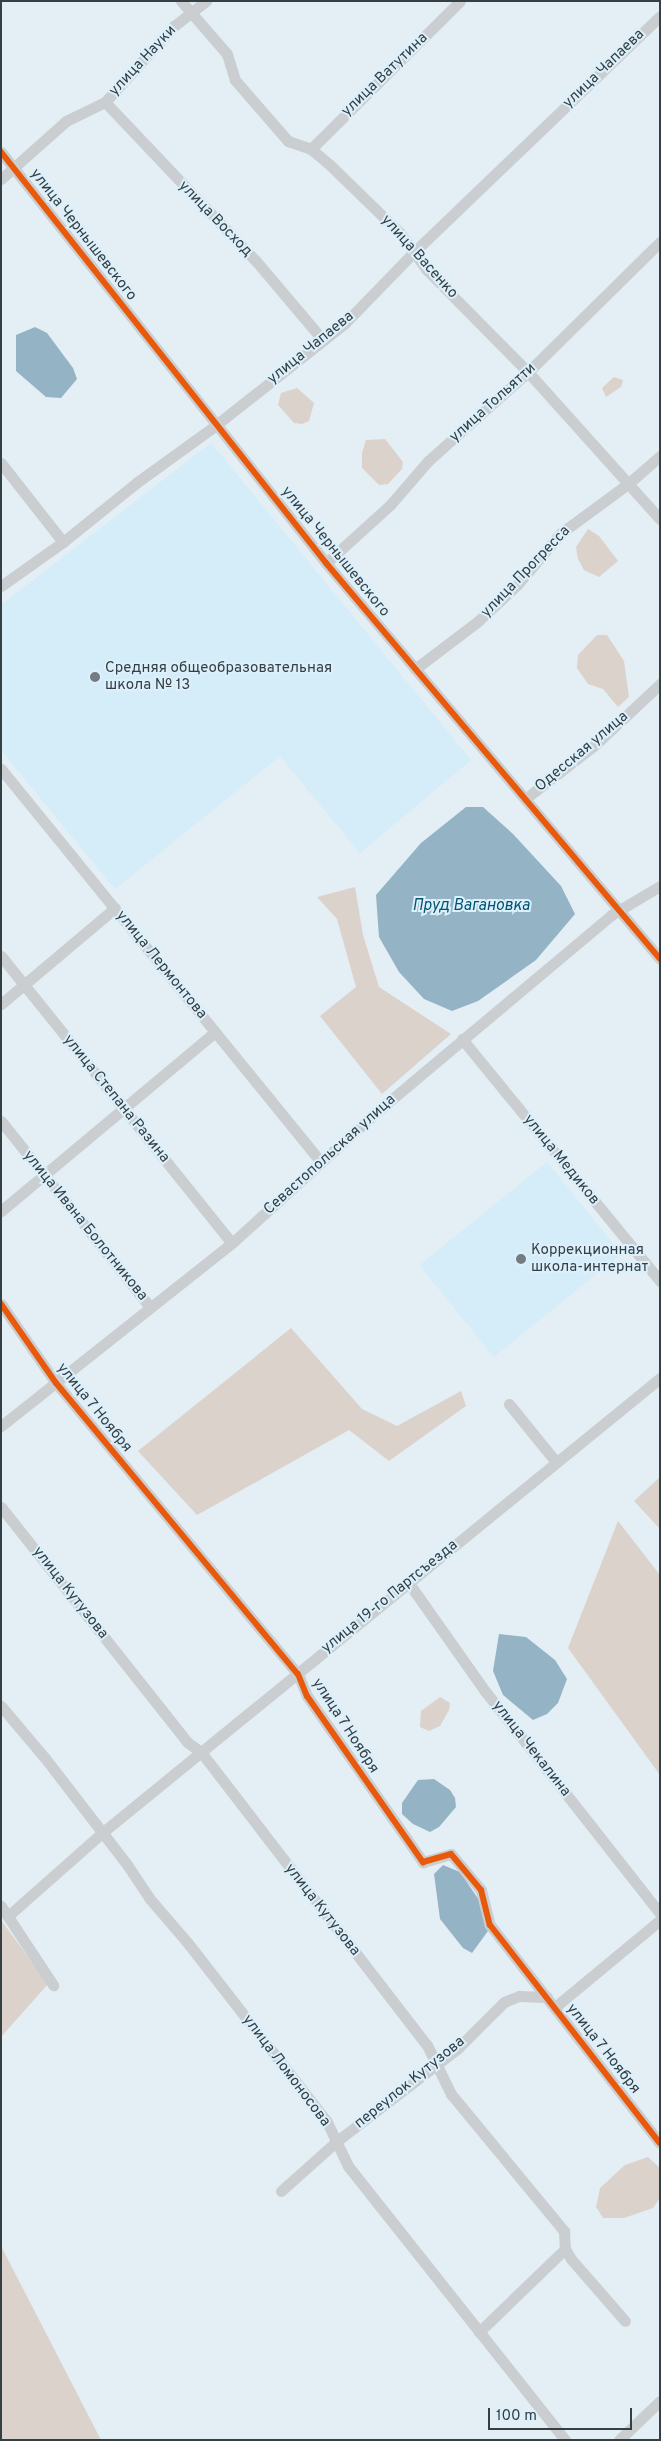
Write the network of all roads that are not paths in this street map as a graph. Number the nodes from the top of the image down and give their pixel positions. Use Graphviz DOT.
graph roads {
  1 [pos="181,1"];
  2 [pos="206,1"];
  3 [pos="460,1"];
  4 [pos="191,14"];
  5 [pos="660,16"];
  6 [pos="105,102"];
  7 [pos="311,149"];
  8 [pos="1,152"];
  9 [pos="14,168"];
  10 [pos="1,179"];
  11 [pos="660,242"];
  12 [pos="413,253"];
  13 [pos="322,339"];
  14 [pos="528,372"];
  15 [pos="216,425"];
  16 [pos="660,456"];
  17 [pos="1,463"];
  18 [pos="629,483"];
  19 [pos="660,519"];
  20 [pos="63,542"];
  21 [pos="326,562"];
  22 [pos="1,586"];
  23 [pos="415,670"];
  24 [pos="660,684"];
  25 [pos="1,769"];
  26 [pos="524,799"];
  27 [pos="660,886"];
  28 [pos="115,908"];
  29 [pos="618,910"];
  30 [pos="1,956"];
  31 [pos="660,959"];
  32 [pos="24,984"];
  33 [pos="1,1004"];
  34 [pos="215,1032"];
  35 [pos="462,1040"];
  36 [pos="124,1108"];
  37 [pos="1,1121"];
  38 [pos="321,1162"];
  39 [pos="44,1176"];
  40 [pos="1,1211"];
  41 [pos="232,1242"];
  42 [pos="660,1281"];
  43 [pos="1,1304"];
  44 [pos="150,1307"];
  45 [pos="660,1378"];
  46 [pos="56,1383"];
  47 [pos="510,1404"];
  48 [pos="1,1426"];
  49 [pos="556,1462"];
  50 [pos="1,1507"];
  51 [pos="408,1582"];
  52 [pos="298,1674"];
  53 [pos="1,1706"];
  54 [pos="201,1752"];
  55 [pos="103,1832"];
  56 [pos="1,1906"];
  57 [pos="660,1913"];
  58 [pos="8,1916"];
  59 [pos="660,1920"];
  60 [pos="53,1985"];
  61 [pos="547,1997"];
  62 [pos="555,2007"];
  63 [pos="435,2063"];
  64 [pos="336,2141"];
  65 [pos="660,2143"];
  66 [pos="282,2191"];
  67 [pos="565,2249"];
  68 [pos="625,2321"];
  69 [pos="479,2332"];
  70 [pos="660,2401"];
  71 [pos="565,2440"];
  72 [pos="619,2440"];
  1 -- 4 [label="street, улица Васенко"];
  2 -- 4 [label="street, улица Науки"];
  3 -- 7 [label="street, улица Ватутина"];
  4 -- 6 [label="street, улица Науки"];
  4 -- 7 [label="street, улица Васенко"];
  5 -- 12 [label="street, улица Чапаева"];
  6 -- 9 [label="street"];
  6 -- 13 [label="street, улица Восход"];
  7 -- 12 [label="street, улица Васенко"];
  8 -- 9 [label="street, улица Чернышевского"];
  9 -- 10 [label="street"];
  9 -- 15 [label="street, улица Чернышевского"];
  11 -- 14 [label="street, улица Тольятти"];
  12 -- 13 [label="street, улица Чапаева"];
  12 -- 14 [label="street, улица Васенко"];
  13 -- 15 [label="street, улица Чапаева"];
  14 -- 18 [label="street, улица Васенко"];
  14 -- 21 [label="street, улица Тольятти"];
  15 -- 20 [label="street, улица Чапаева"];
  15 -- 21 [label="street, улица Чернышевского"];
  16 -- 18 [label="street, улица Прогресса"];
  17 -- 20 [label="street"];
  18 -- 19 [label="street, улица Васенко"];
  18 -- 23 [label="street, улица Прогресса"];
  20 -- 22 [label="street, улица Чапаева"];
  21 -- 23 [label="street, улица Чернышевского"];
  23 -- 26 [label="street, улица Чернышевского"];
  24 -- 26 [label="street, Одесская улица"];
  25 -- 28 [label="street, улица Лермонтова"];
  26 -- 29 [label="street, улица Чернышевского"];
  27 -- 29 [label="street, Севастопольская улица"];
  28 -- 32 [label="street"];
  28 -- 34 [label="street, улица Лермонтова"];
  29 -- 31 [label="street, улица Чернышевского"];
  29 -- 35 [label="street, Севастопольская улица"];
  30 -- 32 [label="street, улица Степана Разина"];
  32 -- 33 [label="street"];
  32 -- 36 [label="street, улица Степана Разина"];
  34 -- 36 [label="street"];
  34 -- 38 [label="street, улица Лермонтова"];
  35 -- 38 [label="street, Севастопольская улица"];
  35 -- 42 [label="street, улица Медиков"];
  36 -- 39 [label="street"];
  36 -- 41 [label="street, улица Степана Разина"];
  37 -- 39 [label="street, улица Ивана Болотникова"];
  38 -- 41 [label="street, Севастопольская улица"];
  39 -- 40 [label="street"];
  39 -- 44 [label="street, улица Ивана Болотникова"];
  41 -- 44 [label="street, Севастопольская улица"];
  43 -- 46 [label="street, улица 7 Ноября"];
  44 -- 46 [label="street, Севастопольская улица"];
  45 -- 49 [label="street, улица 19-го Партсъезда"];
  46 -- 48 [label="street, Севастопольская улица"];
  46 -- 52 [label="street, улица 7 Ноября"];
  47 -- 49 [label="street"];
  49 -- 51 [label="street, улица 19-го Партсъезда"];
  50 -- 54 [label="street, улица Кутузова"];
  51 -- 52 [label="street, улица 19-го Партсъезда"];
  51 -- 57 [label="street, улица Чекалина"];
  52 -- 54 [label="street, улица 19-го Партсъезда"];
  52 -- 61 [label="street, улица 7 Ноября"];
  53 -- 55 [label="street, улица Ломоносова"];
  54 -- 55 [label="street, улица 19-го Партсъезда"];
  54 -- 63 [label="street, улица Кутузова"];
  55 -- 58 [label="street, улица 19-го Партсъезда"];
  55 -- 64 [label="street, улица Ломоносова"];
  56 -- 58 [label="street"];
  58 -- 60 [label="street"];
  59 -- 62 [label="street"];
  61 -- 62 [label="street, улица 7 Ноября"];
  61 -- 63 [label="street, переулок Кутузова"];
  62 -- 65 [label="street, улица 7 Ноября"];
  63 -- 64 [label="street, переулок Кутузова"];
  63 -- 67 [label="street, улица Кутузова"];
  64 -- 66 [label="street, переулок Кутузова"];
  64 -- 69 [label="street, улица Ломоносова"];
  67 -- 68 [label="street, улица Кутузова"];
  67 -- 69 [label="street"];
  69 -- 71 [label="street, улица Ломоносова"];
  70 -- 72 [label="street"];
}
